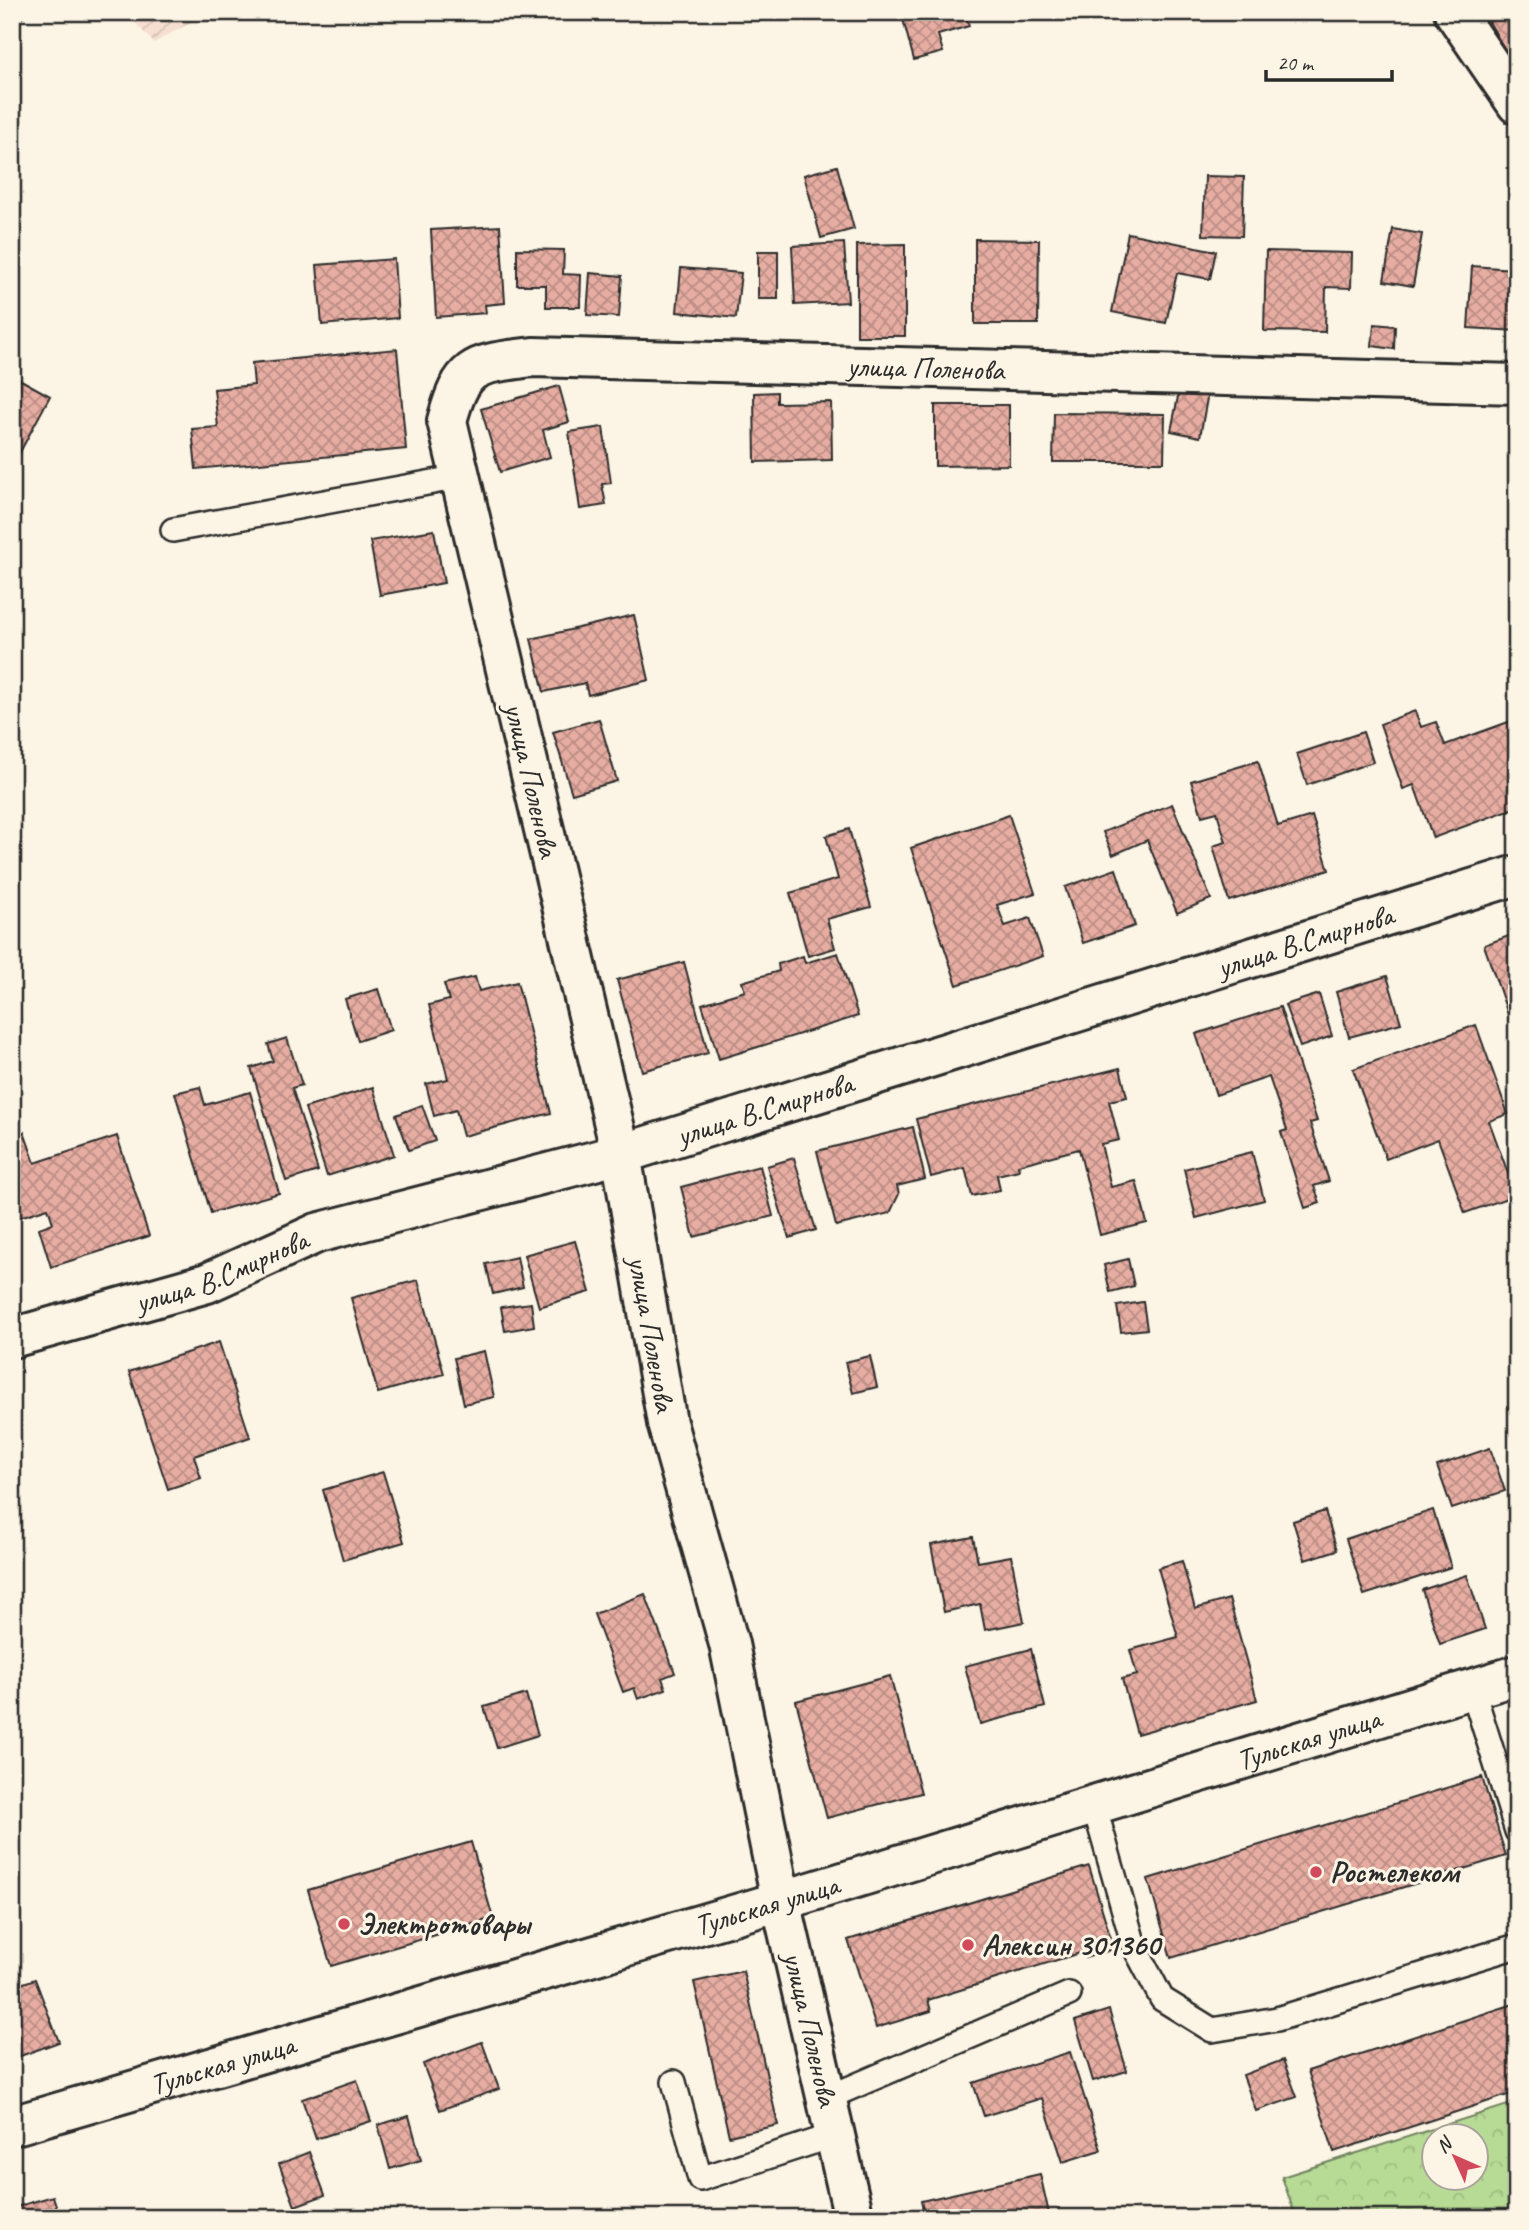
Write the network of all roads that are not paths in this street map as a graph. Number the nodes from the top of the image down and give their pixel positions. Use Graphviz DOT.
graph roads {
  1 [pos="1454,12"];
  2 [pos="1517,104"];
  3 [pos="1517,384"];
  4 [pos="460,477"];
  5 [pos="173,530"];
  6 [pos="1517,875"];
  7 [pos="621,1154"];
  8 [pos="12,1338"];
  9 [pos="1517,1675"];
  10 [pos="1472,1688"];
  11 [pos="1094,1805"];
  12 [pos="1517,1830"];
  13 [pos="781,1901"];
  14 [pos="1517,1946"];
  15 [pos="1069,1994"];
  16 [pos="674,2082"];
  17 [pos="827,2098"];
  18 [pos="12,2126"];
  19 [pos="835,2136"];
  20 [pos="854,2218"];
  1 -- 2 [label="street"];
  3 -- 4 [label="street, улица Поленова"];
  4 -- 5 [label="lane"];
  4 -- 7 [label="street, улица Поленова"];
  6 -- 7 [label="street, улица В.Смирнова"];
  7 -- 8 [label="street, улица В.Смирнова"];
  7 -- 13 [label="street, улица Поленова"];
  9 -- 10 [label="street, Тульская улица"];
  10 -- 11 [label="street, Тульская улица"];
  10 -- 12 [label="lane"];
  11 -- 13 [label="street, Тульская улица"];
  11 -- 14 [label="lane"];
  13 -- 17 [label="street, улица Поленова"];
  13 -- 18 [label="street, Тульская улица"];
  15 -- 17 [label="lane"];
  16 -- 19 [label="lane"];
  17 -- 19 [label="street, улица Поленова"];
  19 -- 20 [label="street, улица Поленова"];
}
